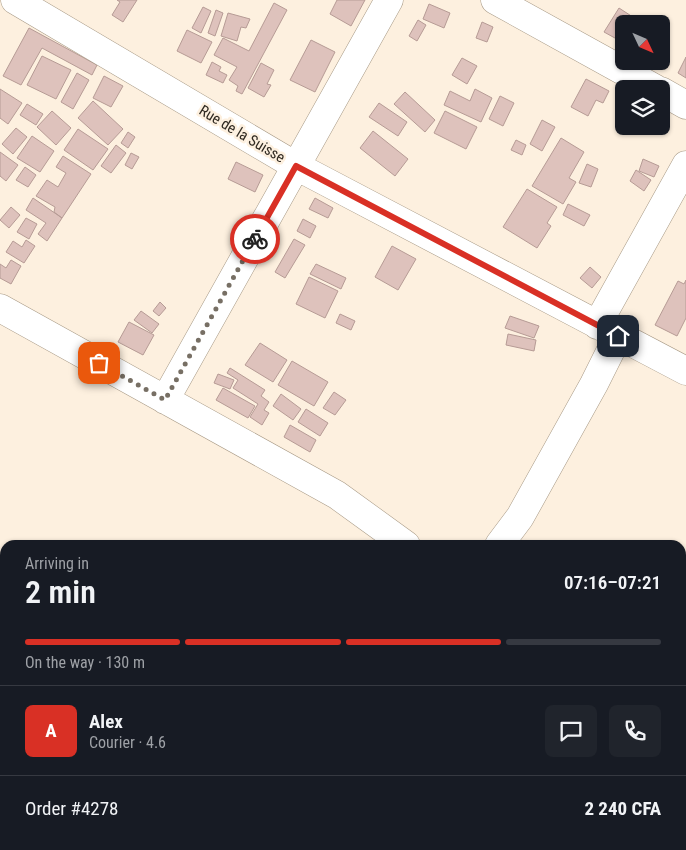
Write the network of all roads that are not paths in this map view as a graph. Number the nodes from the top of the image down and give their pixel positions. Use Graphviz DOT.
graph roads {
  1 [pos="2,0"];
  2 [pos="15,0"];
  3 [pos="389,0"];
  4 [pos="495,0"];
  5 [pos="0,4"];
  6 [pos="640,80"];
  7 [pos="670,96"];
  8 [pos="686,105"];
  9 [pos="686,165"];
  10 [pos="296,166"];
  11 [pos="0,308"];
  12 [pos="608,330"];
  13 [pos="686,371"];
  14 [pos="165,400"];
  15 [pos="399,540"];
  16 [pos="503,540"];
  1 -- 5 [label="street"];
  2 -- 10 [label="street, Rue de la Suisse"];
  3 -- 10 [label="street"];
  4 -- 6 [label="street"];
  7 -- 8 [label="street"];
  9 -- 12 [label="street"];
  10 -- 12 [label="street, Rue de la Suisse"];
  10 -- 14 [label="street"];
  11 -- 14 [label="street"];
  12 -- 13 [label="street, Rue de la Suisse"];
  12 -- 16 [label="street"];
  14 -- 15 [label="street"];
}
